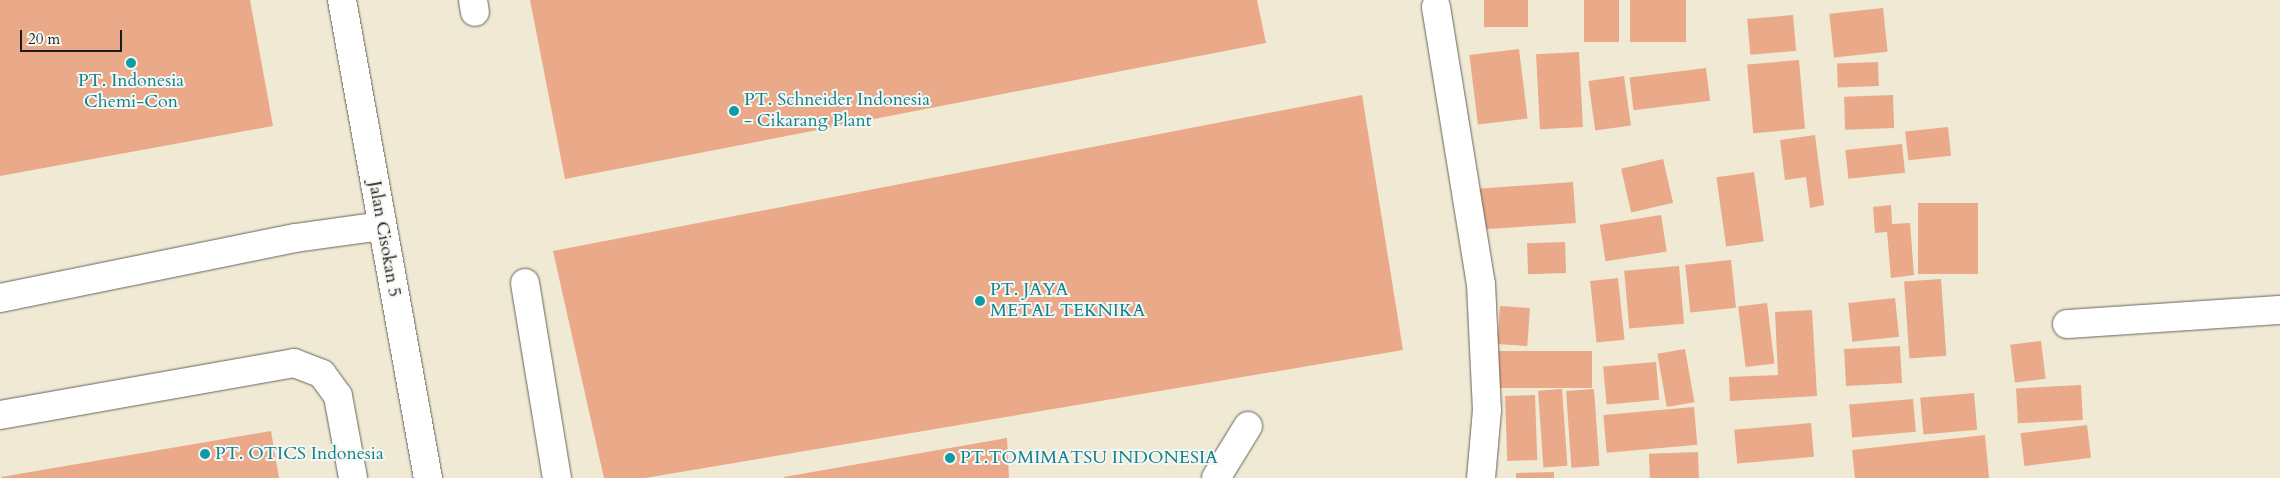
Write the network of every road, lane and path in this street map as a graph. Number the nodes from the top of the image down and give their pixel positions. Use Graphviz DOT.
graph roads {
  1 [pos="342,0"];
  2 [pos="1436,7"];
  3 [pos="382,226"];
  4 [pos="525,283"];
  5 [pos="0,298"];
  6 [pos="2280,310"];
  7 [pos="2067,324"];
  8 [pos="0,415"];
  9 [pos="1248,426"];
  10 [pos="353,478"];
  11 [pos="428,478"];
  12 [pos="557,478"];
  13 [pos="1216,478"];
  14 [pos="1481,478"];
  1 -- 3 [label="street, Jalan Cisokan 5"];
  2 -- 14 [label="street"];
  3 -- 5 [label="street"];
  3 -- 11 [label="street, Jalan Cisokan 5"];
  4 -- 12 [label="street"];
  6 -- 7 [label="street"];
  8 -- 10 [label="street"];
  9 -- 13 [label="street"];
}
